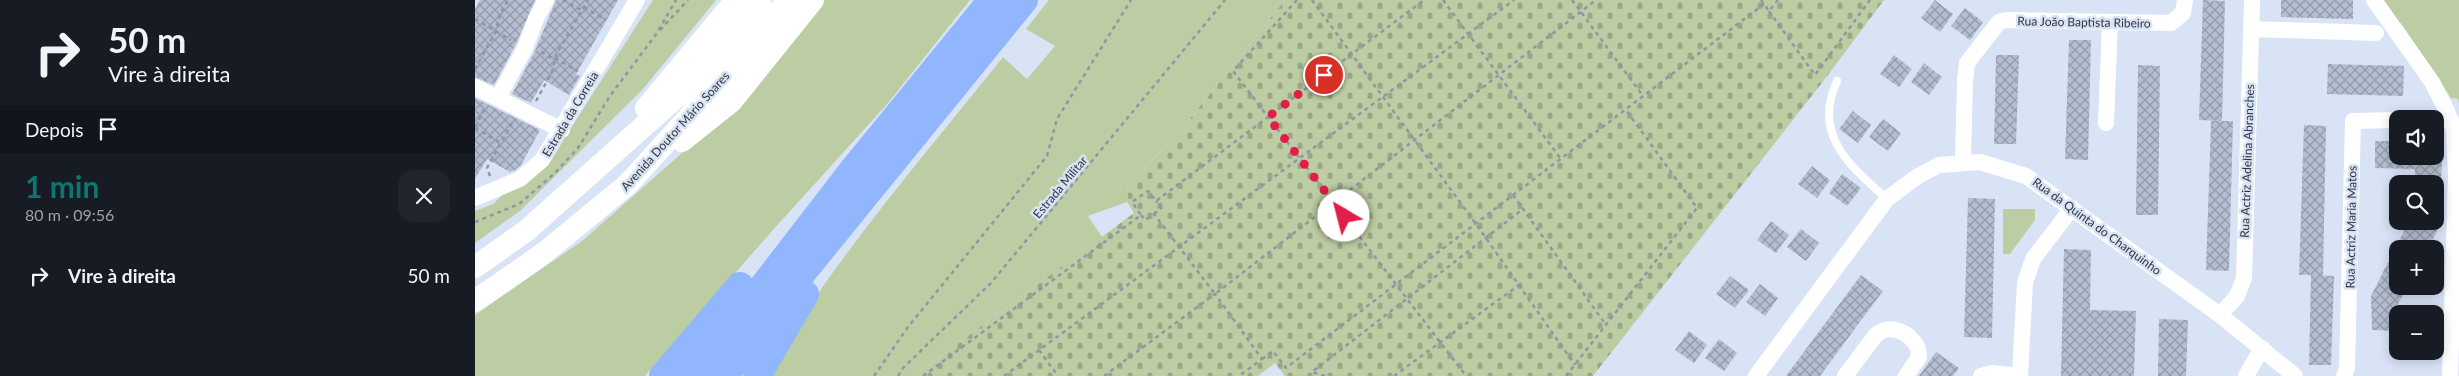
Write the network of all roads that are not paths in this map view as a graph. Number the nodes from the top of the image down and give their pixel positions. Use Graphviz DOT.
graph roads {
  1 [pos="547,0"];
  2 [pos="637,0"];
  3 [pos="736,0"];
  4 [pos="760,0"];
  5 [pos="788,0"];
  6 [pos="813,0"];
  7 [pos="992,0"];
  8 [pos="1024,0"];
  9 [pos="2185,0"];
  10 [pos="2252,0"];
  11 [pos="2374,0"];
  12 [pos="2110,22"];
  13 [pos="2251,29"];
  14 [pos="2376,33"];
  15 [pos="1837,81"];
  16 [pos="475,87"];
  17 [pos="495,97"];
  18 [pos="2440,110"];
  19 [pos="2389,120"];
  20 [pos="2444,122"];
  21 [pos="2106,123"];
  22 [pos="562,130"];
  23 [pos="1963,161"];
  24 [pos="589,175"];
  25 [pos="861,180"];
  26 [pos="628,184"];
  27 [pos="475,198"];
  28 [pos="1887,198"];
  29 [pos="2072,208"];
  30 [pos="475,267"];
  31 [pos="475,301"];
  32 [pos="2220,315"];
  33 [pos="2262,348"];
  34 [pos="663,376"];
  35 [pos="694,376"];
  36 [pos="724,376"];
  37 [pos="757,376"];
  38 [pos="1756,376"];
  39 [pos="1845,376"];
  40 [pos="1906,376"];
  41 [pos="1981,376"];
  42 [pos="2020,376"];
  43 [pos="2246,376"];
  44 [pos="2295,376"];
  45 [pos="2344,376"];
  46 [pos="2450,376"];
  1 -- 17 [label="street"];
  2 -- 22 [label="street, Estrada da Correia"];
  3 -- 24 [label="main road"];
  4 -- 24 [label="main road, Avenida Doutor Mário Soares"];
  5 -- 26 [label="main road, Avenida Doutor Mário Soares"];
  6 -- 26 [label="main road"];
  7 -- 25 [label="highway"];
  8 -- 25 [label="highway"];
  9 -- 12 [label="street, Rua João Baptista Ribeiro"];
  10 -- 13 [label="street, Rua Actriz Adelina Abranches"];
  11 -- 18 [label="street"];
  12 -- 21 [label="street"];
  12 -- 23 [label="street, Rua João Baptista Ribeiro"];
  13 -- 14 [label="street"];
  13 -- 32 [label="street, Rua Actriz Adelina Abranches"];
  15 -- 28 [label="lane"];
  16 -- 17 [label="street"];
  17 -- 22 [label="street"];
  19 -- 45 [label="street, Rua Actriz Maria Matos"];
  20 -- 46 [label="street"];
  22 -- 27 [label="street, Estrada da Correia"];
  23 -- 28 [label="street, Rua da Quinta do Charquinho"];
  23 -- 29 [label="street, Rua da Quinta do Charquinho"];
  24 -- 30 [label="main road, Avenida Doutor Mário Soares"];
  25 -- 34 [label="highway"];
  25 -- 35 [label="highway"];
  25 -- 36 [label="highway"];
  25 -- 37 [label="highway"];
  26 -- 31 [label="main road, Avenida Doutor Mário Soares"];
  28 -- 38 [label="street, Rua da Quinta do Charquinho"];
  29 -- 32 [label="street, Rua da Quinta do Charquinho"];
  29 -- 42 [label="street"];
  32 -- 33 [label="street, Rua da Quinta do Charquinho"];
  33 -- 43 [label="street"];
  33 -- 44 [label="street, Rua da Quinta do Charquinho"];
  39 -- 40 [label="street"];
  41 -- 42 [label="street"];
}
